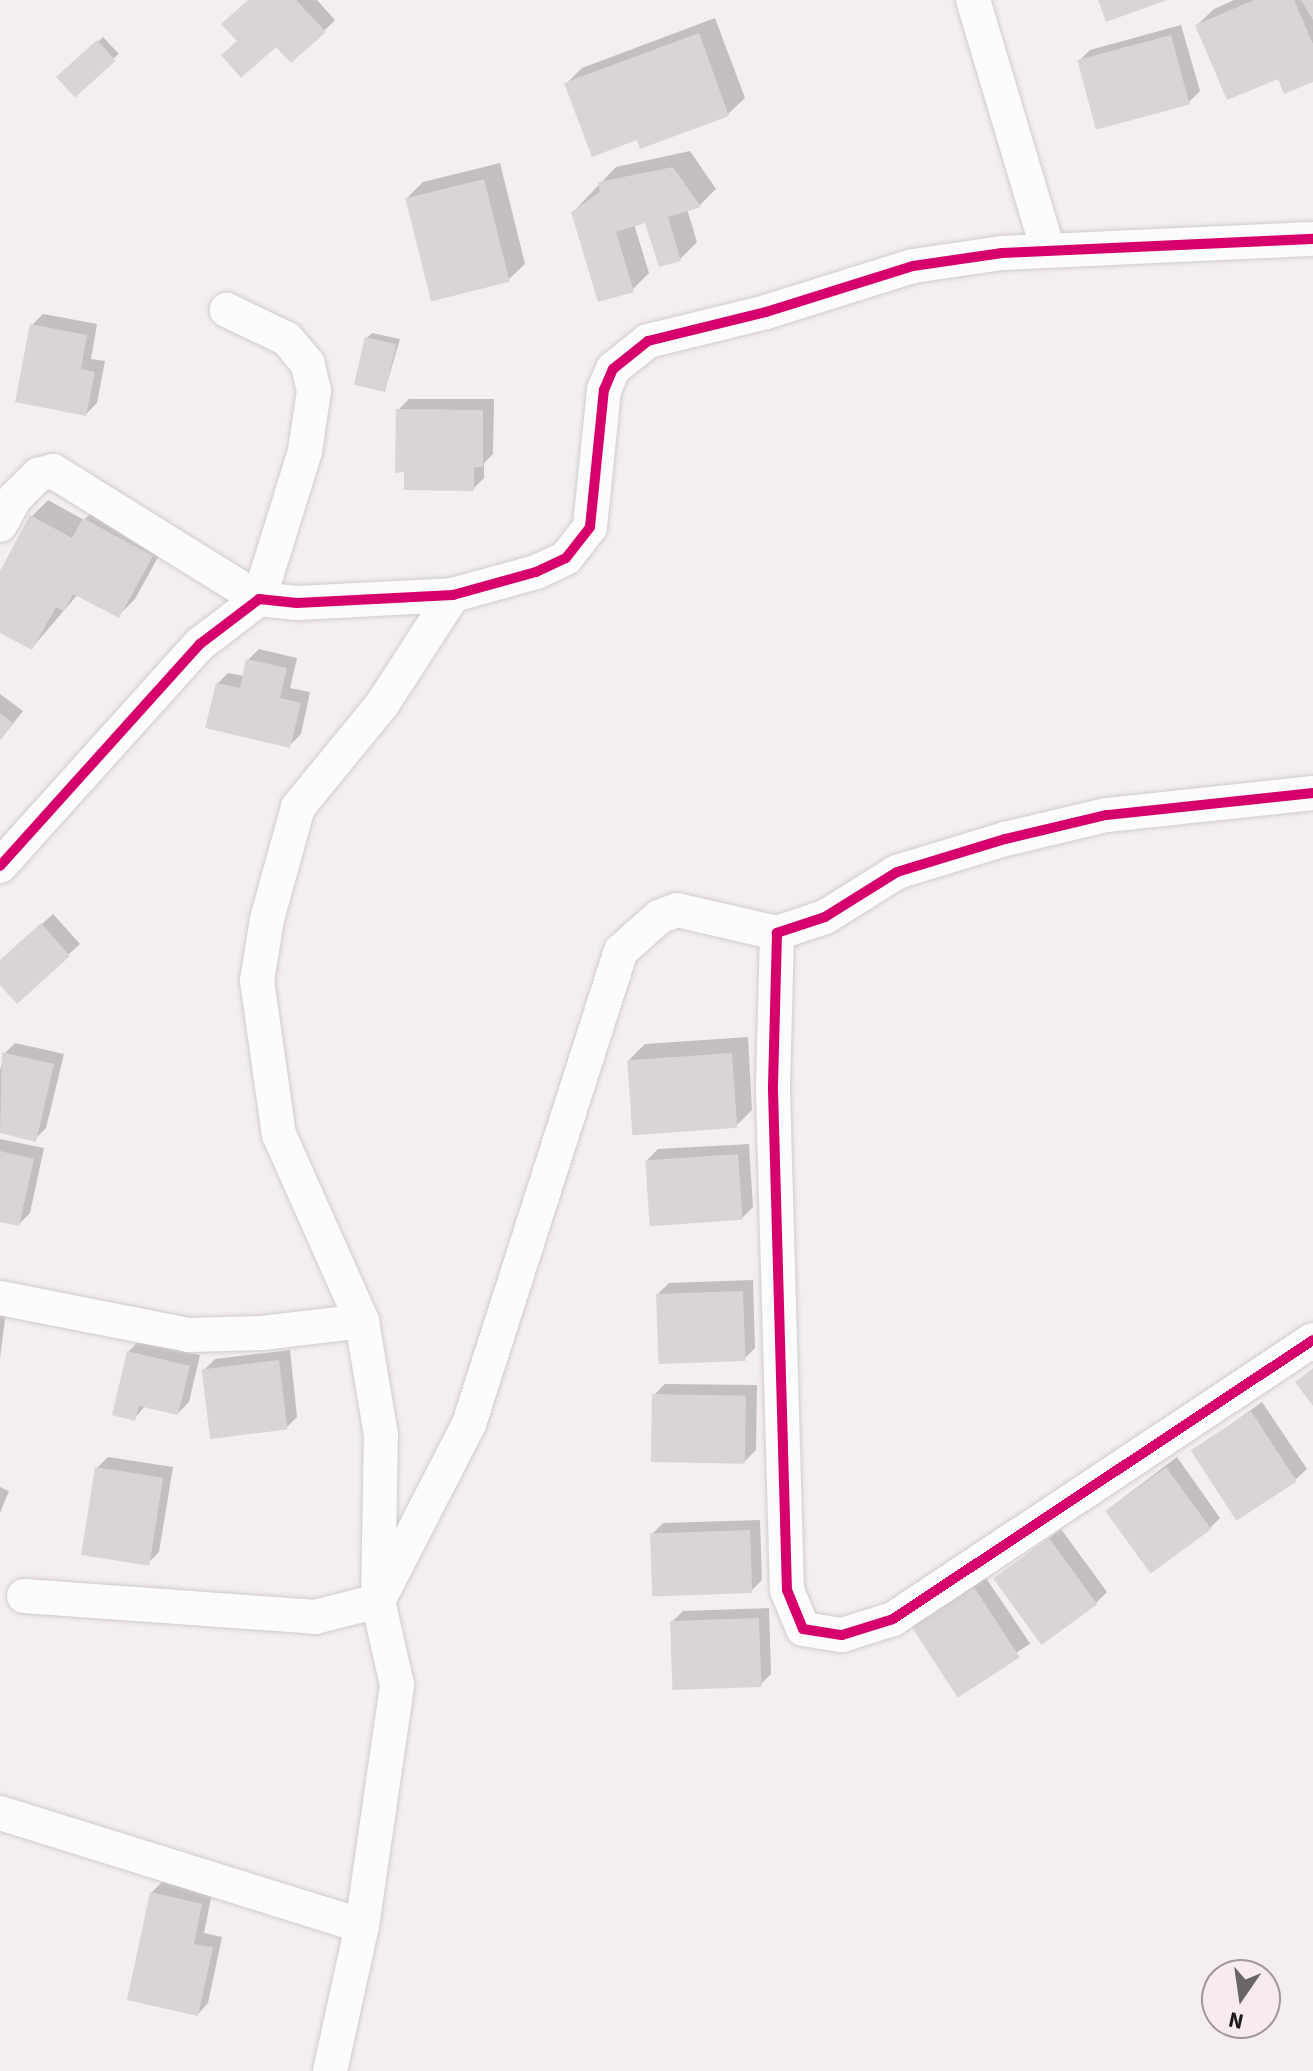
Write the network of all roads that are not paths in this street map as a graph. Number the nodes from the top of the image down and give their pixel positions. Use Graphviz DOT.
graph roads {
  1 [pos="973,0"];
  2 [pos="1313,239"];
  3 [pos="1048,250"];
  4 [pos="227,310"];
  5 [pos="0,525"];
  6 [pos="453,595"];
  7 [pos="259,599"];
  8 [pos="1313,793"];
  9 [pos="0,866"];
  10 [pos="777,933"];
  11 [pos="0,1298"];
  12 [pos="362,1321"];
  13 [pos="1313,1340"];
  14 [pos="24,1596"];
  15 [pos="378,1601"];
  16 [pos="0,1813"];
  17 [pos="362,1926"];
  18 [pos="330,2071"];
  1 -- 3 [label="street"];
  2 -- 3 [label="street"];
  3 -- 6 [label="street"];
  4 -- 7 [label="street"];
  5 -- 7 [label="street"];
  6 -- 7 [label="street"];
  6 -- 12 [label="street"];
  7 -- 9 [label="street"];
  8 -- 10 [label="street"];
  10 -- 13 [label="street"];
  10 -- 15 [label="street"];
  11 -- 12 [label="street"];
  12 -- 15 [label="street"];
  14 -- 15 [label="street"];
  15 -- 17 [label="street"];
  16 -- 17 [label="street"];
  17 -- 18 [label="street"];
}
